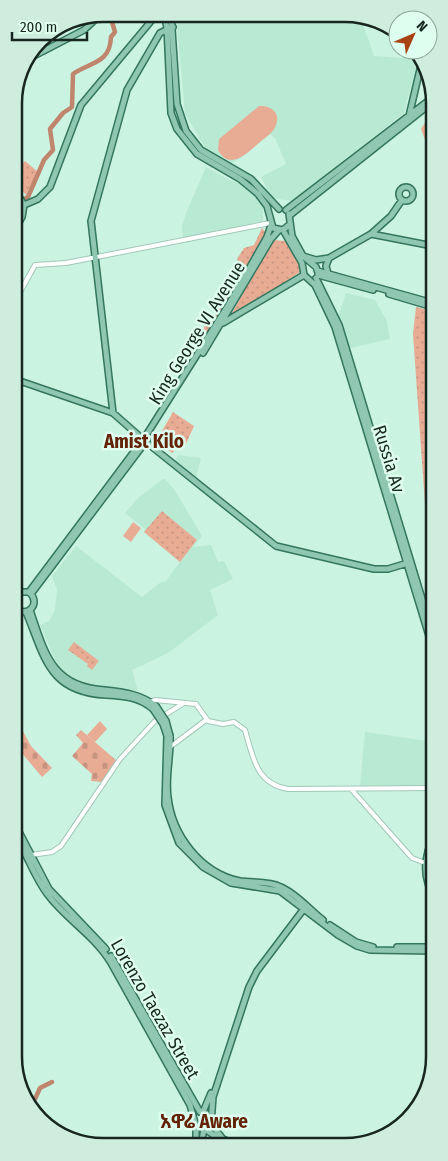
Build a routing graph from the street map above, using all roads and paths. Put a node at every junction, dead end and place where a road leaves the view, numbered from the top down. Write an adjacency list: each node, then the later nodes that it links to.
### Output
1 (150, 22): 16 (main road)
2 (167, 22): 6 (main road)
3 (170, 22): 6 (main road)
4 (91, 24): 8 (main road)
5 (85, 25): 7 (main road)
6 (170, 28): 13 (main road); 29 (main road)
7 (48, 45)
8 (40, 52)
9 (419, 72): 12 (main road)
10 (426, 103): 12 (main road)
11 (426, 106): 12 (main road)
12 (408, 118): 14 (main road)
13 (249, 181): 17 (main road); 20 (main road)
14 (313, 194): 18 (main road); 21 (main road)
15 (402, 200): 24 (main road)
16 (24, 205): 19 (main road)
17 (279, 209): 18 (main road); 20 (main road)
18 (286, 210): 21 (main road)
19 (23, 211)
20 (270, 215): 22 (main road)
21 (290, 215): 23 (main road)
22 (270, 224): 25 (main road); 29 (street); 35 (main road, King George VI Avenue)
23 (289, 225): 25 (main road); 31 (main road)
24 (380, 227): 26 (main road); 27 (main road)
25 (281, 230): 31 (main road); 35 (main road, King George VI Avenue)
26 (371, 234): 27 (main road); 30 (main road)
27 (383, 238): 28 (main road)
28 (426, 245)
29 (94, 258): 36 (street); 43 (main road)
30 (330, 258): 31 (main road); 34 (main road)
31 (304, 260): 32 (main road); 33 (main road)
32 (304, 275): 33 (main road); 40 (main road)
33 (316, 276): 34 (main road); 37 (main road, Russia Av); 41 (main road, Russia Av)
34 (329, 276): 37 (main road); 38 (main road); 39 (main road)
35 (242, 284): 40 (main road, King George VI Avenue)
36 (23, 287)
37 (320, 287): 41 (main road, Russia Av)
38 (426, 301)
39 (426, 305)
40 (219, 325): 44 (main road, King George VI Avenue); 44 (main road, King George VI Avenue)
41 (337, 326): 48 (main road, Russia Av)
42 (23, 380): 43 (main road)
43 (113, 412): 44 (main road)
44 (144, 439): 45 (main road); 46 (main road, King George VI Avenue); 47 (main road); 49 (main road, King George VI Avenue)
45 (153, 448): 46 (main road); 47 (main road)
46 (131, 463): 49 (main road, King George VI Avenue)
47 (277, 545): 48 (main road)
48 (408, 562): 53 (main road, Russia Av); 54 (main road, Russia Av)
49 (30, 593): 50 (main road); 52 (main road)
50 (22, 594)
51 (22, 610): 52 (main road)
52 (28, 611): 55 (main road); 57 (main road)
53 (425, 613)
54 (425, 623)
55 (150, 702): 56 (street); 57 (main road)
56 (184, 703): 58 (street); 64 (street)
57 (154, 707): 59 (main road, bridge)
58 (206, 720): 59 (street); 61 (street)
59 (169, 747): 66 (main road)
60 (425, 788): 61 (street)
61 (351, 789): 65 (street)
62 (22, 842): 64 (main road, Lorenzo Taezaz Street)
63 (22, 847): 68 (main road, Lorenzo Taezaz Street)
64 (33, 854): 68 (main road, Lorenzo Taezaz Street)
65 (425, 863)
66 (303, 906): 67 (main road); 69 (main road); 70 (main road)
67 (425, 949)
68 (145, 1020): 69 (main road, Lorenzo Taezaz Street); 71 (main road, Lorenzo Taezaz Street)
69 (202, 1112): 70 (main road); 71 (main road)
70 (210, 1116): 72 (main road)
71 (194, 1118): 73 (main road)
72 (211, 1124): 74 (main road); 78 (main road)
73 (196, 1126): 74 (main road); 75 (main road)
74 (205, 1129): 76 (main road); 77 (main road)
75 (196, 1138)
76 (203, 1138)
77 (218, 1138)
78 (222, 1138)

